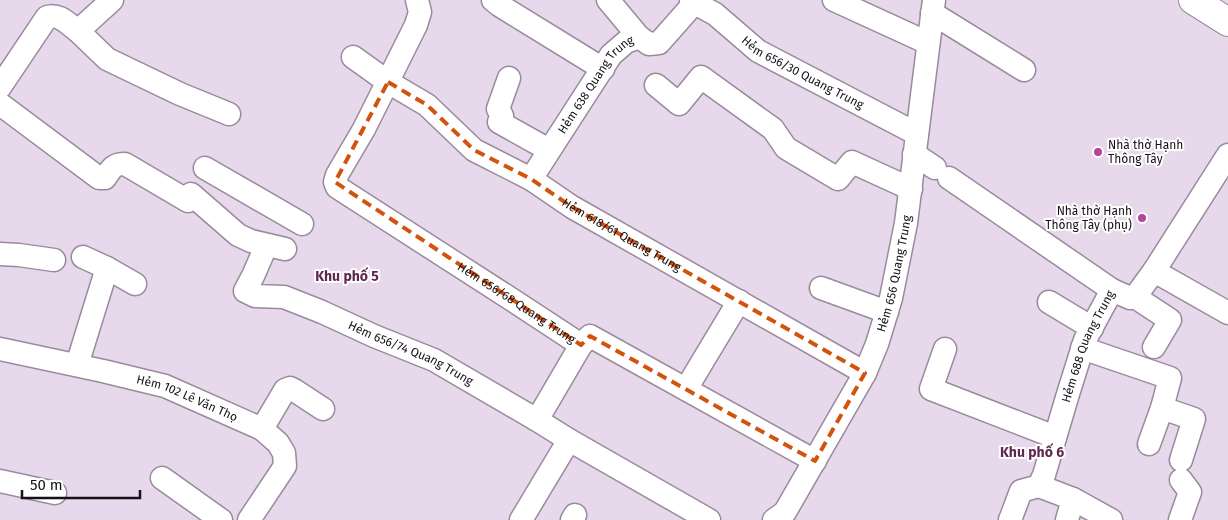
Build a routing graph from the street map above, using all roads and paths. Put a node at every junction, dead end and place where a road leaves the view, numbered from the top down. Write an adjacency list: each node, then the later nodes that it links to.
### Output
1 (112, 0): 10 (street)
2 (417, 0): 17 (street)
3 (493, 0): 14 (street)
4 (608, 0): 11 (street)
5 (834, 0): 12 (street)
6 (1193, 0): 9 (main road)
7 (694, 1): 11 (street, Hẻm 638 Quang Trung); 22 (street, Hẻm 656/30 Quang Trung)
8 (933, 7): 12 (street, Hẻm 656 Quang Trung); 15 (street)
9 (1228, 22)
10 (78, 31): 19 (street); 21 (street)
11 (639, 37): 14 (street, Hẻm 638 Quang Trung)
12 (928, 43): 22 (street, Hẻm 656 Quang Trung)
13 (353, 57): 17 (street, Hẻm 618/61 Quang Trung)
14 (603, 69): 23 (street, Hẻm 638 Quang Trung)
15 (1024, 70)
16 (509, 78): 23 (street)
17 (388, 82): 26 (street, Hẻm 618/61 Quang Trung); 45 (street, Hẻm 656/68 Quang Trung)
18 (656, 85): 27 (street)
19 (0, 87)
20 (0, 104): 29 (street)
21 (229, 114)
22 (916, 144): 27 (street, Hẻm 656 Quang Trung); 38 (street, Hẻm 656/30 Quang Trung)
23 (549, 150): 26 (street, Hẻm 638 Quang Trung)
24 (1228, 155): 35 (street, Hẻm 688 Quang Trung)
25 (205, 168): 28 (street)
26 (531, 179): 40 (street, Hẻm 618/61 Quang Trung)
27 (911, 189): 42 (street, Hẻm 656 Quang Trung)
28 (302, 224)
29 (285, 249)
30 (263, 253): 54 (street, Hẻm 656/74 Quang Trung)
31 (0, 254): 33 (street)
32 (83, 257): 34 (street)
33 (54, 260)
34 (107, 268): 36 (street); 49 (street)
35 (1154, 271): 39 (street, Hẻm 688 Quang Trung); 43 (street)
36 (135, 284)
37 (821, 288): 42 (street)
38 (1112, 290): 39 (street, Hẻm 688 Quang Trung); 44 (street, Hẻm 688 Quang Trung)
39 (1135, 297): 46 (street)
40 (739, 302): 50 (street, Hẻm 618/61 Quang Trung); 51 (street)
41 (1049, 302): 44 (street)
42 (887, 312): 50 (street, Hẻm 656 Quang Trung)
43 (1228, 313)
44 (1087, 338): 52 (street); 56 (street, Hẻm 688 Quang Trung)
45 (580, 345): 51 (street, Hẻm 656/68 Quang Trung); 54 (street)
46 (1154, 347)
47 (0, 349): 49 (street, Hẻm 102 Lê Văn Thọ)
48 (945, 349): 56 (street)
49 (77, 365): 55 (street, Hẻm 102 Lê Văn Thọ)
50 (865, 373): 59 (street, Hẻm 656 Quang Trung)
51 (686, 389): 59 (street, Hẻm 656/68 Quang Trung)
52 (1162, 408): 58 (street); 72 (street)
53 (323, 409): 55 (street)
54 (537, 420): 57 (street, Hẻm 656/74 Quang Trung)
55 (262, 429): 66 (street, Hẻm 102 Lê Văn Thọ)
56 (1055, 437): 62 (street, Hẻm 688 Quang Trung)
57 (569, 440): 67 (street); 68 (street, Hẻm 656/74 Quang Trung)
58 (1149, 444)
59 (815, 461): 69 (street, Hẻm 656 Quang Trung)
60 (162, 478): 65 (street)
61 (0, 481): 63 (street)
62 (1039, 486): 64 (street); 70 (street)
63 (55, 493)
64 (1070, 510): 71 (street)
65 (221, 520)
66 (249, 520)
67 (521, 520)
68 (709, 520)
69 (774, 520)
70 (1010, 520)
71 (1111, 520)
72 (1180, 520)

